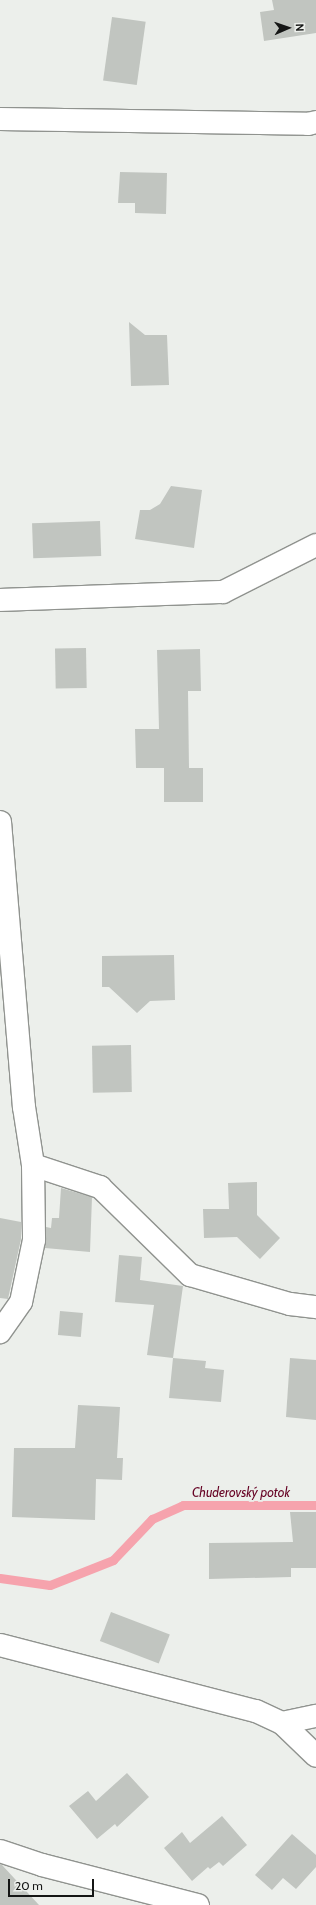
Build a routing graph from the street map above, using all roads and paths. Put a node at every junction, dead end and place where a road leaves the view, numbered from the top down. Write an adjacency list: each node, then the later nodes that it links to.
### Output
1 (0, 119): 2 (street)
2 (316, 122)
3 (316, 545): 4 (street)
4 (0, 600)
5 (0, 822): 6 (street)
6 (33, 1165): 7 (street); 8 (street)
7 (316, 1307)
8 (0, 1332)
9 (0, 1645): 11 (street)
10 (316, 1716): 11 (street)
11 (282, 1723): 12 (street)
12 (316, 1756)
13 (0, 1851): 14 (street)
14 (198, 1905)

